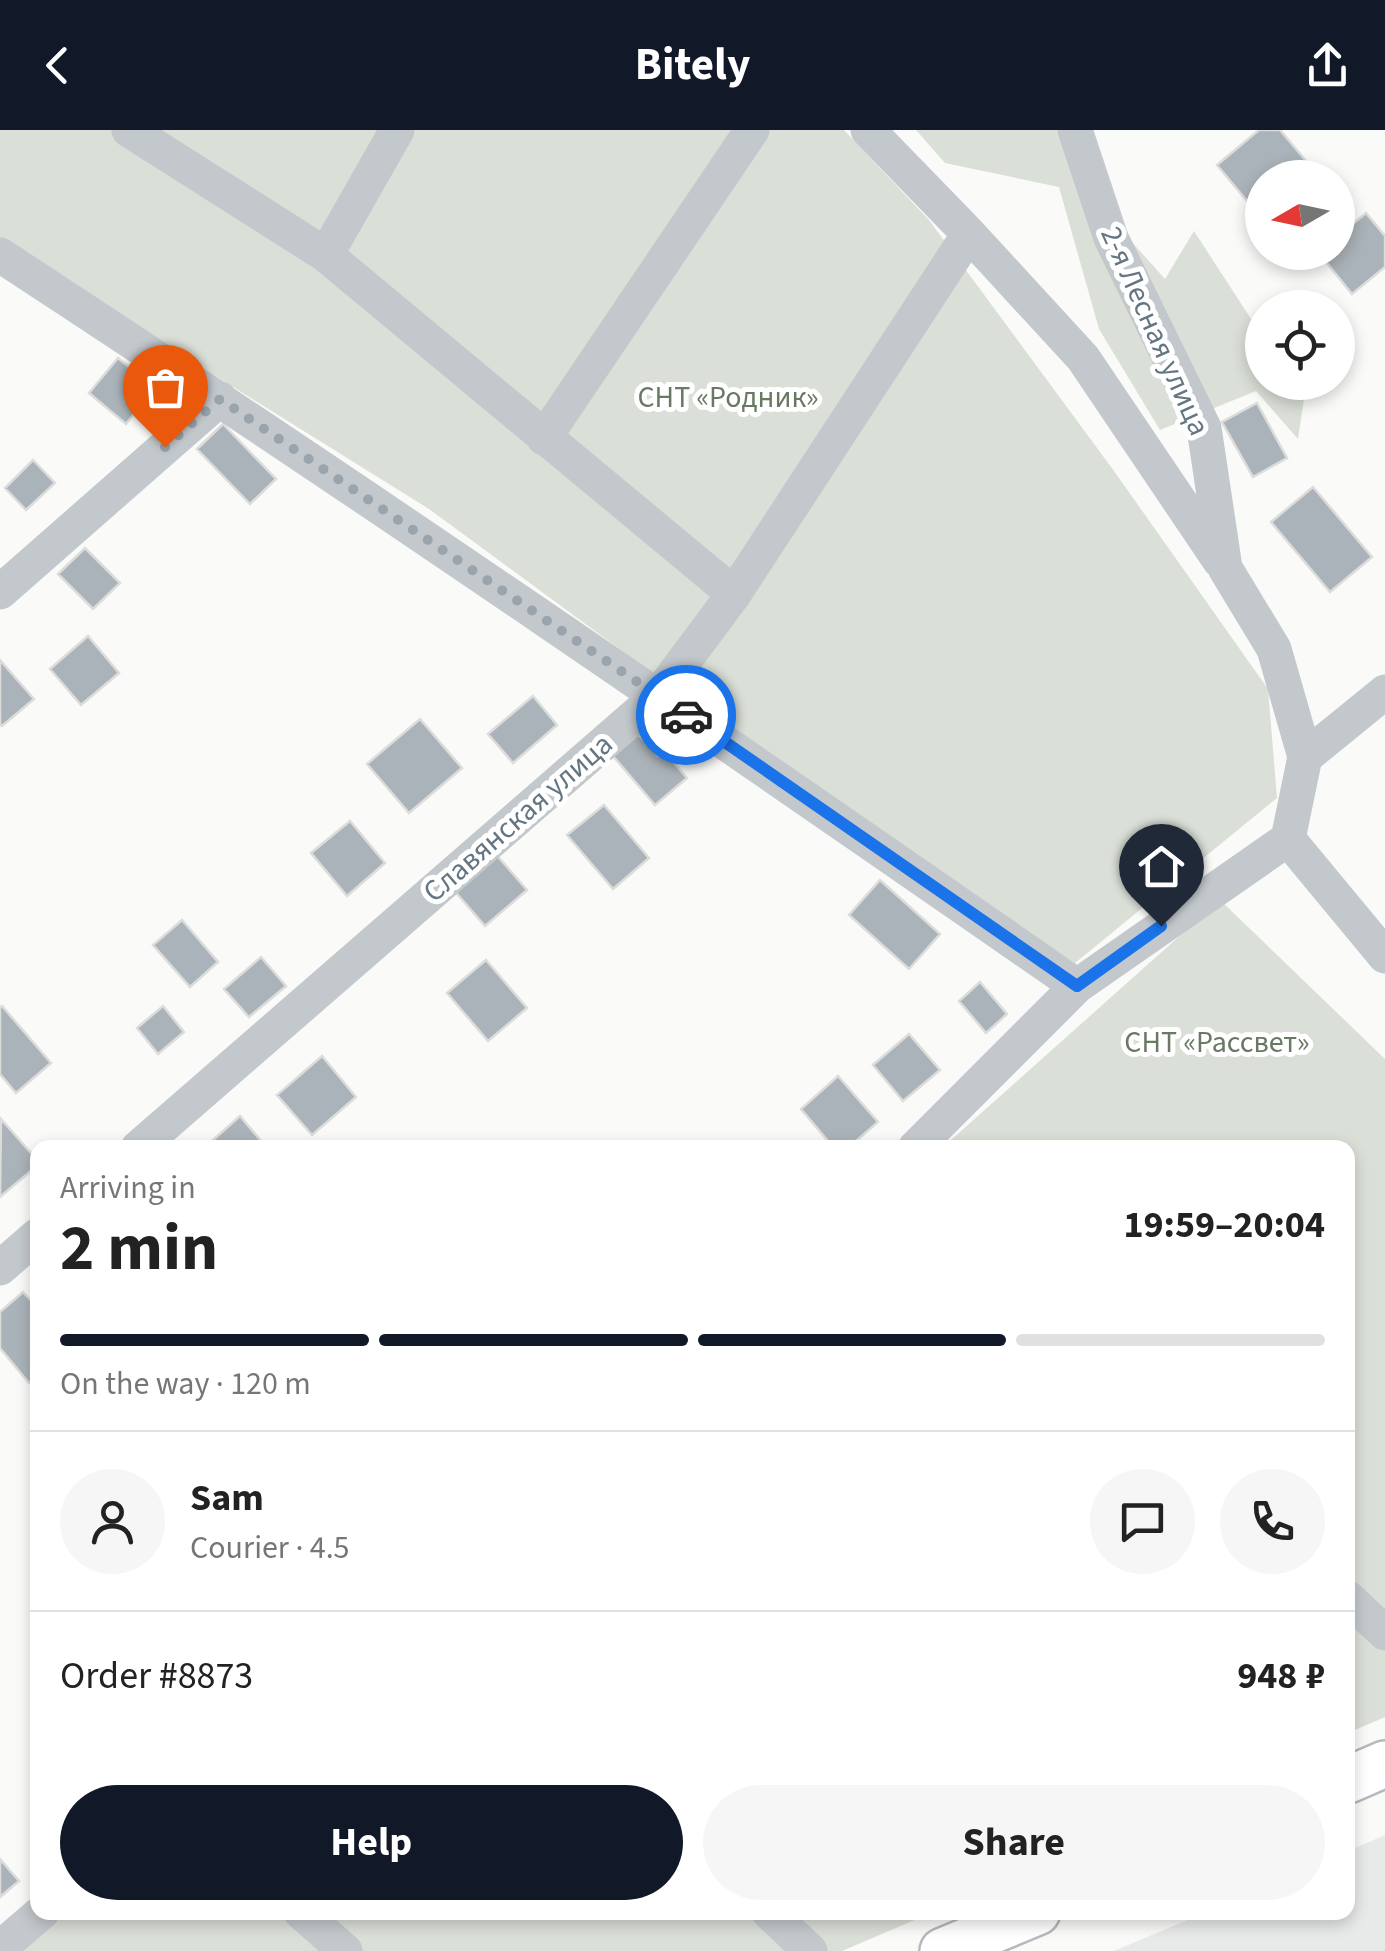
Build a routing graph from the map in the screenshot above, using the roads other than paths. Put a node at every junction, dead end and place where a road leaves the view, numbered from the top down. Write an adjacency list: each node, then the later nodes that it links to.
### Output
1 (129, 130): 8 (street)
2 (397, 130): 8 (street)
3 (752, 130): 10 (street)
4 (868, 130): 6 (street)
5 (1076, 130): 11 (street, 2-я Лесная улица)
6 (969, 234): 11 (street); 13 (street, Славянская улица)
7 (0, 255): 9 (street)
8 (326, 255): 10 (street)
9 (220, 399): 12 (street); 15 (street)
10 (544, 438): 13 (street)
11 (1224, 568): 16 (street, 2-я Лесная улица)
12 (0, 592)
13 (734, 594): 15 (street, Славянская улица)
14 (1385, 692): 16 (street)
15 (658, 696): 19 (street); 20 (street, Славянская улица)
16 (1305, 757): 17 (street, 2-я Лесная улица)
17 (1288, 839): 18 (street); 19 (street)
18 (1385, 956)
19 (1077, 986): 21 (street)
20 (147, 1140)
21 (923, 1140)
22 (30, 1242): 23 (street)
23 (0, 1268)
24 (1355, 1604): 25 (street)
25 (1385, 1632)
26 (1385, 1764): 27 (main road)
27 (1355, 1777)
28 (33, 1920): 32 (street)
29 (310, 1920): 33 (street)
30 (777, 1920): 34 (street)
31 (1018, 1920): 35 (main road)
32 (0, 1948)
33 (345, 1951)
34 (810, 1951)
35 (943, 1951)

